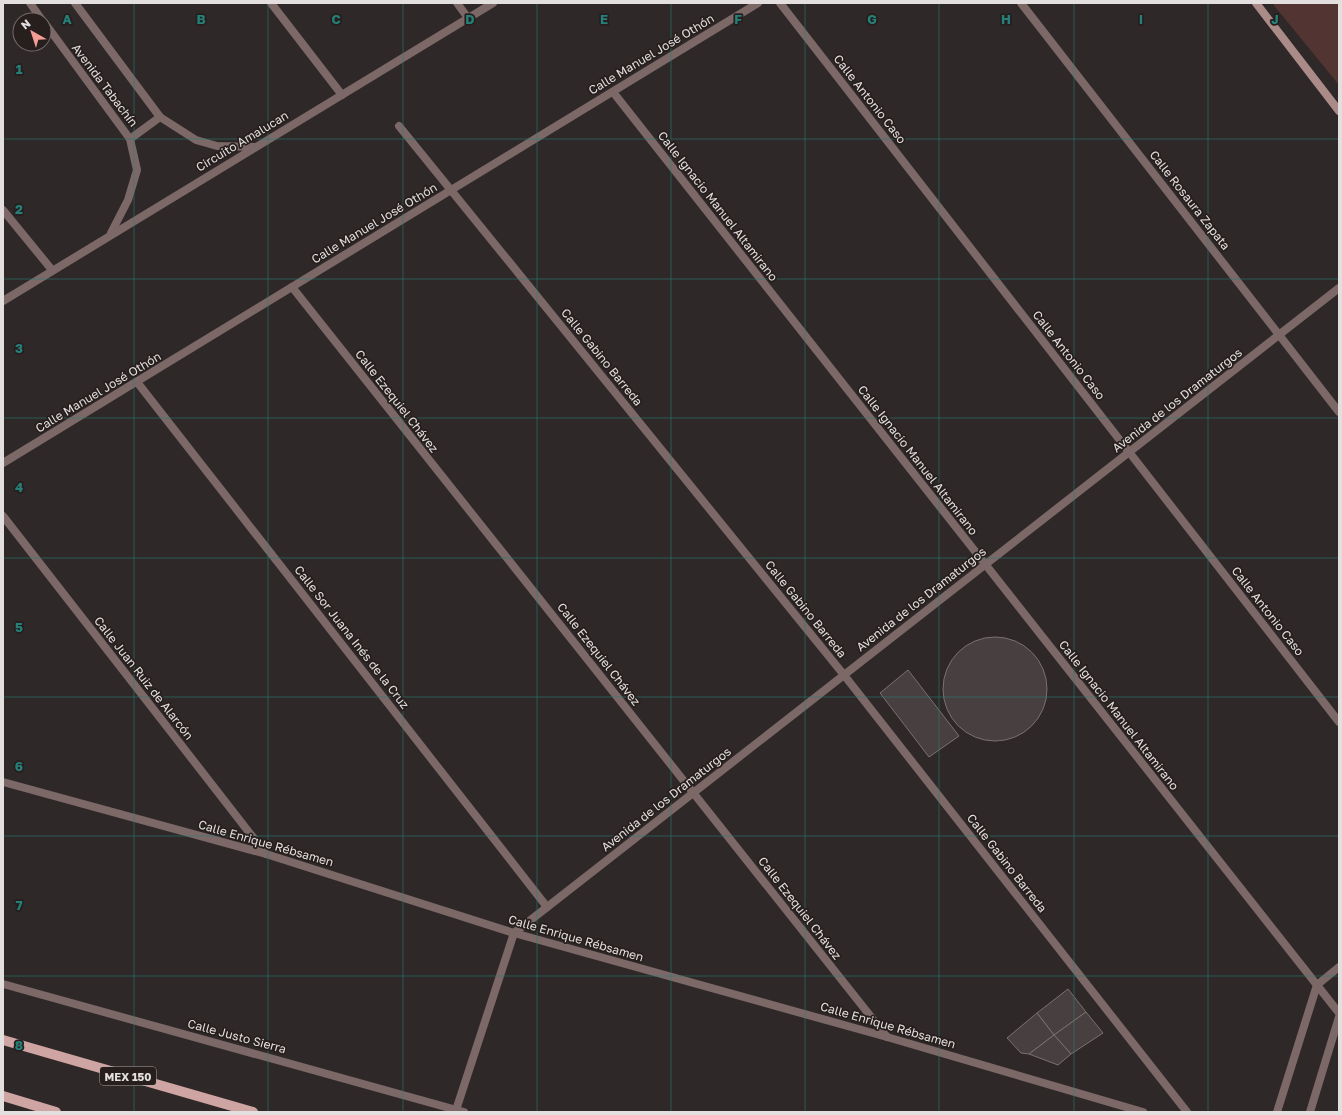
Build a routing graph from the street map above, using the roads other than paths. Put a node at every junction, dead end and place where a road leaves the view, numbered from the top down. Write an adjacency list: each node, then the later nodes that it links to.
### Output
1 (30, 3): 10 (street, Avenida Tabachín)
2 (75, 3): 16 (street, Avenida Tabachín)
3 (271, 3): 14 (street)
4 (457, 3): 11 (street)
5 (493, 3): 11 (street, Circuito Amalucan)
6 (758, 3): 13 (street, Calle Manuel José Othón)
7 (780, 3): 30 (street, Calle Antonio Caso)
8 (1021, 3): 27 (street, Calle Rosaura Zapata)
9 (1256, 3): 15 (street)
10 (36, 12)
11 (468, 18): 14 (street, Circuito Amalucan)
12 (52, 33): 18 (street, Avenida Tabachín)
13 (613, 92): 20 (street, Calle Manuel José Othón); 33 (street, Calle Ignacio Manuel Altamirano)
14 (342, 95): 19 (street, Circuito Amalucan)
15 (1339, 111)
16 (160, 117): 18 (street); 19 (street, Avenida Tabachín)
17 (400, 126): 20 (street, Calle Gabino Barreda)
18 (130, 139): 22 (street, Avenida Tabachín)
19 (255, 147): 22 (street, Circuito Amalucan)
20 (451, 190): 24 (street, Calle Manuel José Othón); 34 (street, Calle Gabino Barreda)
21 (3, 210): 23 (street)
22 (111, 234): 23 (street, Circuito Amalucan)
23 (52, 270): 26 (street, Circuito Amalucan)
24 (292, 287): 28 (street, Calle Manuel José Othón); 37 (street, Calle Ezequiel Chávez)
25 (1339, 288): 27 (street, Avenida de los Dramaturgos)
26 (3, 301)
27 (1279, 335): 29 (street, Calle Rosaura Zapata); 30 (street, Avenida de los Dramaturgos)
28 (137, 382): 31 (street, Calle Manuel José Othón); 39 (street, Calle Sor Juana Inés de la Cruz)
29 (1339, 412)
30 (1129, 452): 33 (street, Avenida de los Dramaturgos); 35 (street, Calle Antonio Caso)
31 (3, 463)
32 (3, 516): 38 (street, Calle Juan Ruiz de Alarcón)
33 (985, 565): 34 (street, Avenida de los Dramaturgos); 43 (street, Calle Ignacio Manuel Altamirano)
34 (844, 675): 37 (street, Avenida de los Dramaturgos); 54 (street, Calle Gabino Barreda)
35 (1339, 722)
36 (3, 782): 38 (street, Calle Enrique Rébsamen)
37 (693, 793): 39 (street, Avenida de los Dramaturgos); 46 (street, Calle Ezequiel Chávez)
38 (266, 854): 40 (street, Calle Enrique Rébsamen)
39 (547, 907): 40 (street, Avenida de los Dramaturgos)
40 (514, 933): 46 (street, Calle Enrique Rébsamen); 49 (street)
41 (1339, 967): 43 (street)
42 (3, 984): 49 (street, Calle Justo Sierra)
43 (1316, 985): 44 (street, Calle Ignacio Manuel Altamirano); 55 (street)
44 (1339, 1013)
45 (1339, 1017): 56 (street)
46 (886, 1036): 53 (street, Calle Enrique Rébsamen)
47 (3, 1040): 51 (main road, MEX 150)
48 (3, 1096): 50 (main road)
49 (456, 1110): 52 (street, Calle Justo Sierra)
50 (56, 1112)
51 (253, 1112)
52 (464, 1112)
53 (1143, 1112)
54 (1187, 1112)
55 (1277, 1112)
56 (1310, 1112)

